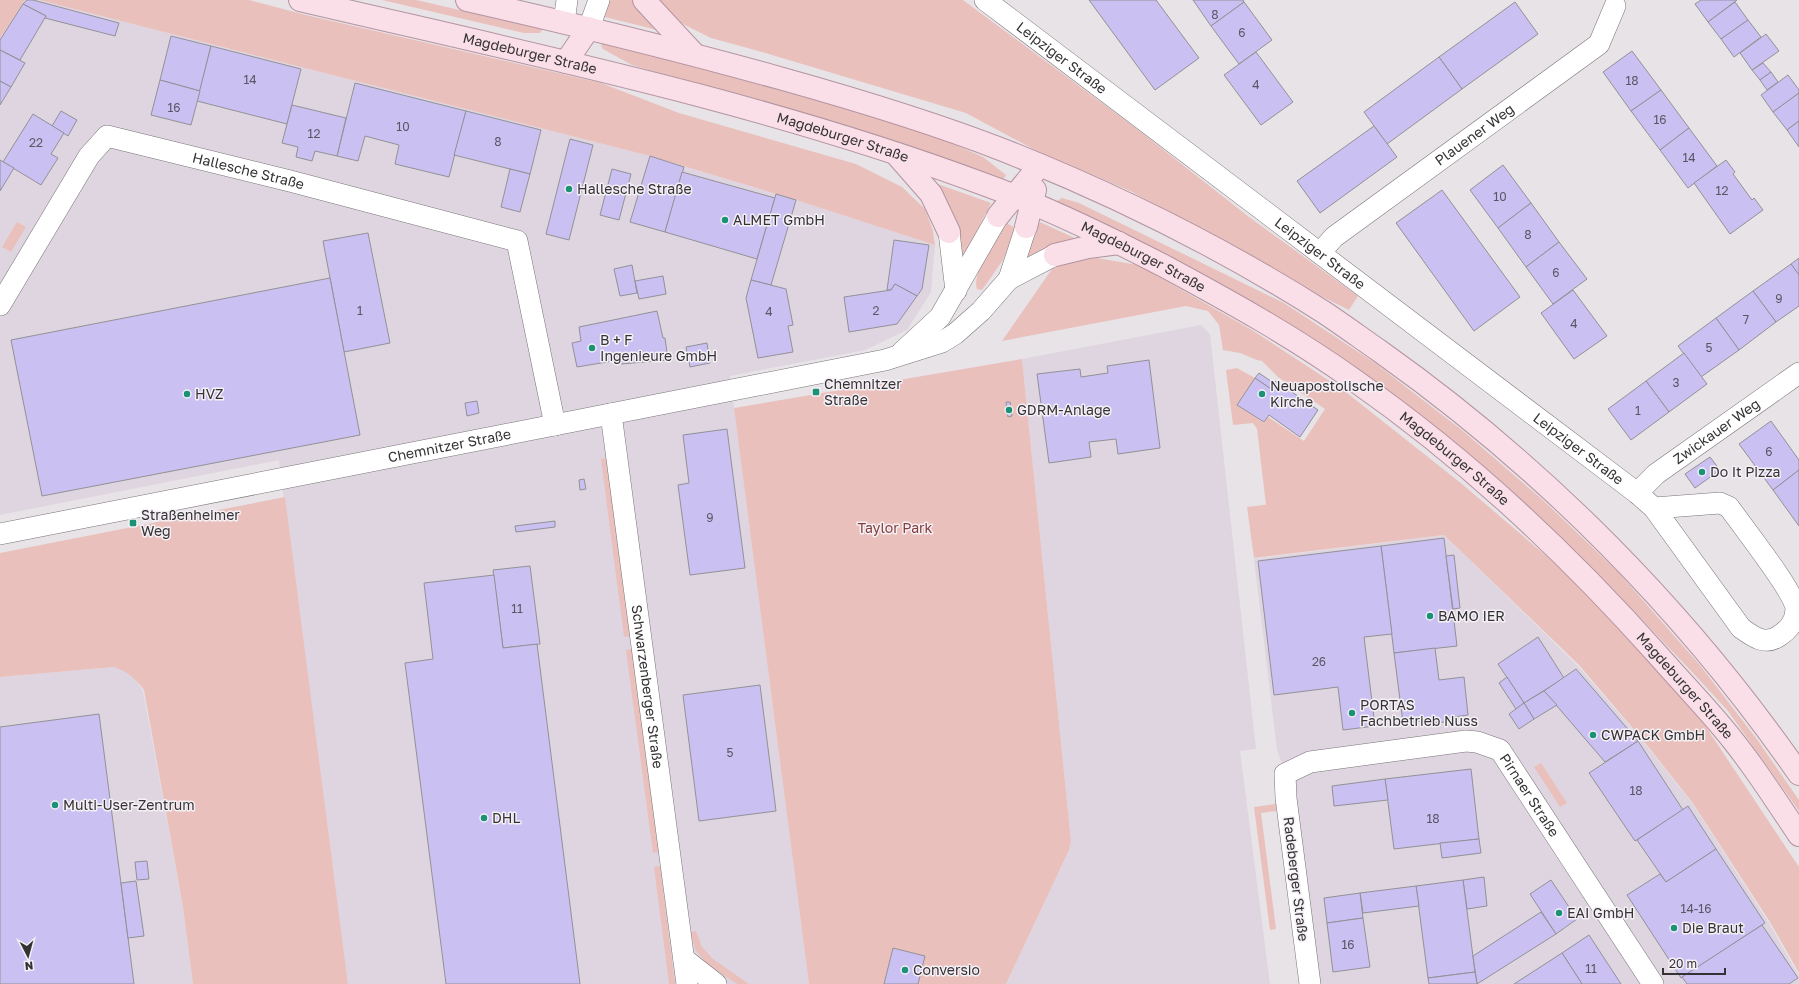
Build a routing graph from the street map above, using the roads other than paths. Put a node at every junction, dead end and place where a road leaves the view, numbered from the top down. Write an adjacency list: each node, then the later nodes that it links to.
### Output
1 (300, 0): 11 (main road, Magdeburger Straße)
2 (467, 0): 8 (main road)
3 (567, 0): 8 (street)
4 (599, 0): 9 (street)
5 (644, 0): 10 (main road)
6 (998, 3): 19 (street, Leipziger Straße)
7 (1614, 6): 19 (street, Plauener Weg)
8 (564, 22): 9 (main road); 11 (main road)
9 (589, 28): 10 (main road); 11 (main road)
10 (694, 54): 13 (main road)
11 (566, 62): 12 (main road, Magdeburger Straße)
12 (895, 153): 14 (main road, Magdeburger Straße); 17 (main road)
13 (1040, 165): 14 (main road); 32 (main road)
14 (1023, 199): 15 (main road); 16 (main road); 18 (main road, Magdeburger Straße)
15 (998, 216): 22 (street, Chemnitzer Straße)
16 (1026, 227): 21 (street, Chemnitzer Straße)
17 (949, 232): 22 (street)
18 (1119, 243): 20 (main road); 33 (main road, Magdeburger Straße)
19 (1320, 254): 28 (street, Leipziger Straße)
20 (1055, 255): 21 (street, Chemnitzer Straße)
21 (1009, 279): 24 (street, Chemnitzer Straße)
22 (956, 291): 24 (street, Chemnitzer Straße)
23 (0, 305): 27 (street, Hallesche Straße)
24 (898, 355): 26 (street, Chemnitzer Straße)
25 (1799, 373): 28 (street, Zwickauer Weg)
26 (611, 414): 27 (street, Chemnitzer Straße); 34 (street, Schwarzenberger Straße)
27 (554, 425): 30 (street, Chemnitzer Straße)
28 (1637, 493): 29 (street, Leipziger Straße)
29 (1654, 508): 29 (street, Leipziger Straße)
30 (0, 534)
31 (1285, 774): 37 (street, Radeberger Straße); 38 (street, Pirnaer Straße)
32 (1799, 774)
33 (1799, 836)
34 (684, 959): 35 (street, Schwarzenberger Straße); 36 (street)
35 (687, 984)
36 (716, 984)
37 (1310, 984)
38 (1653, 984)

